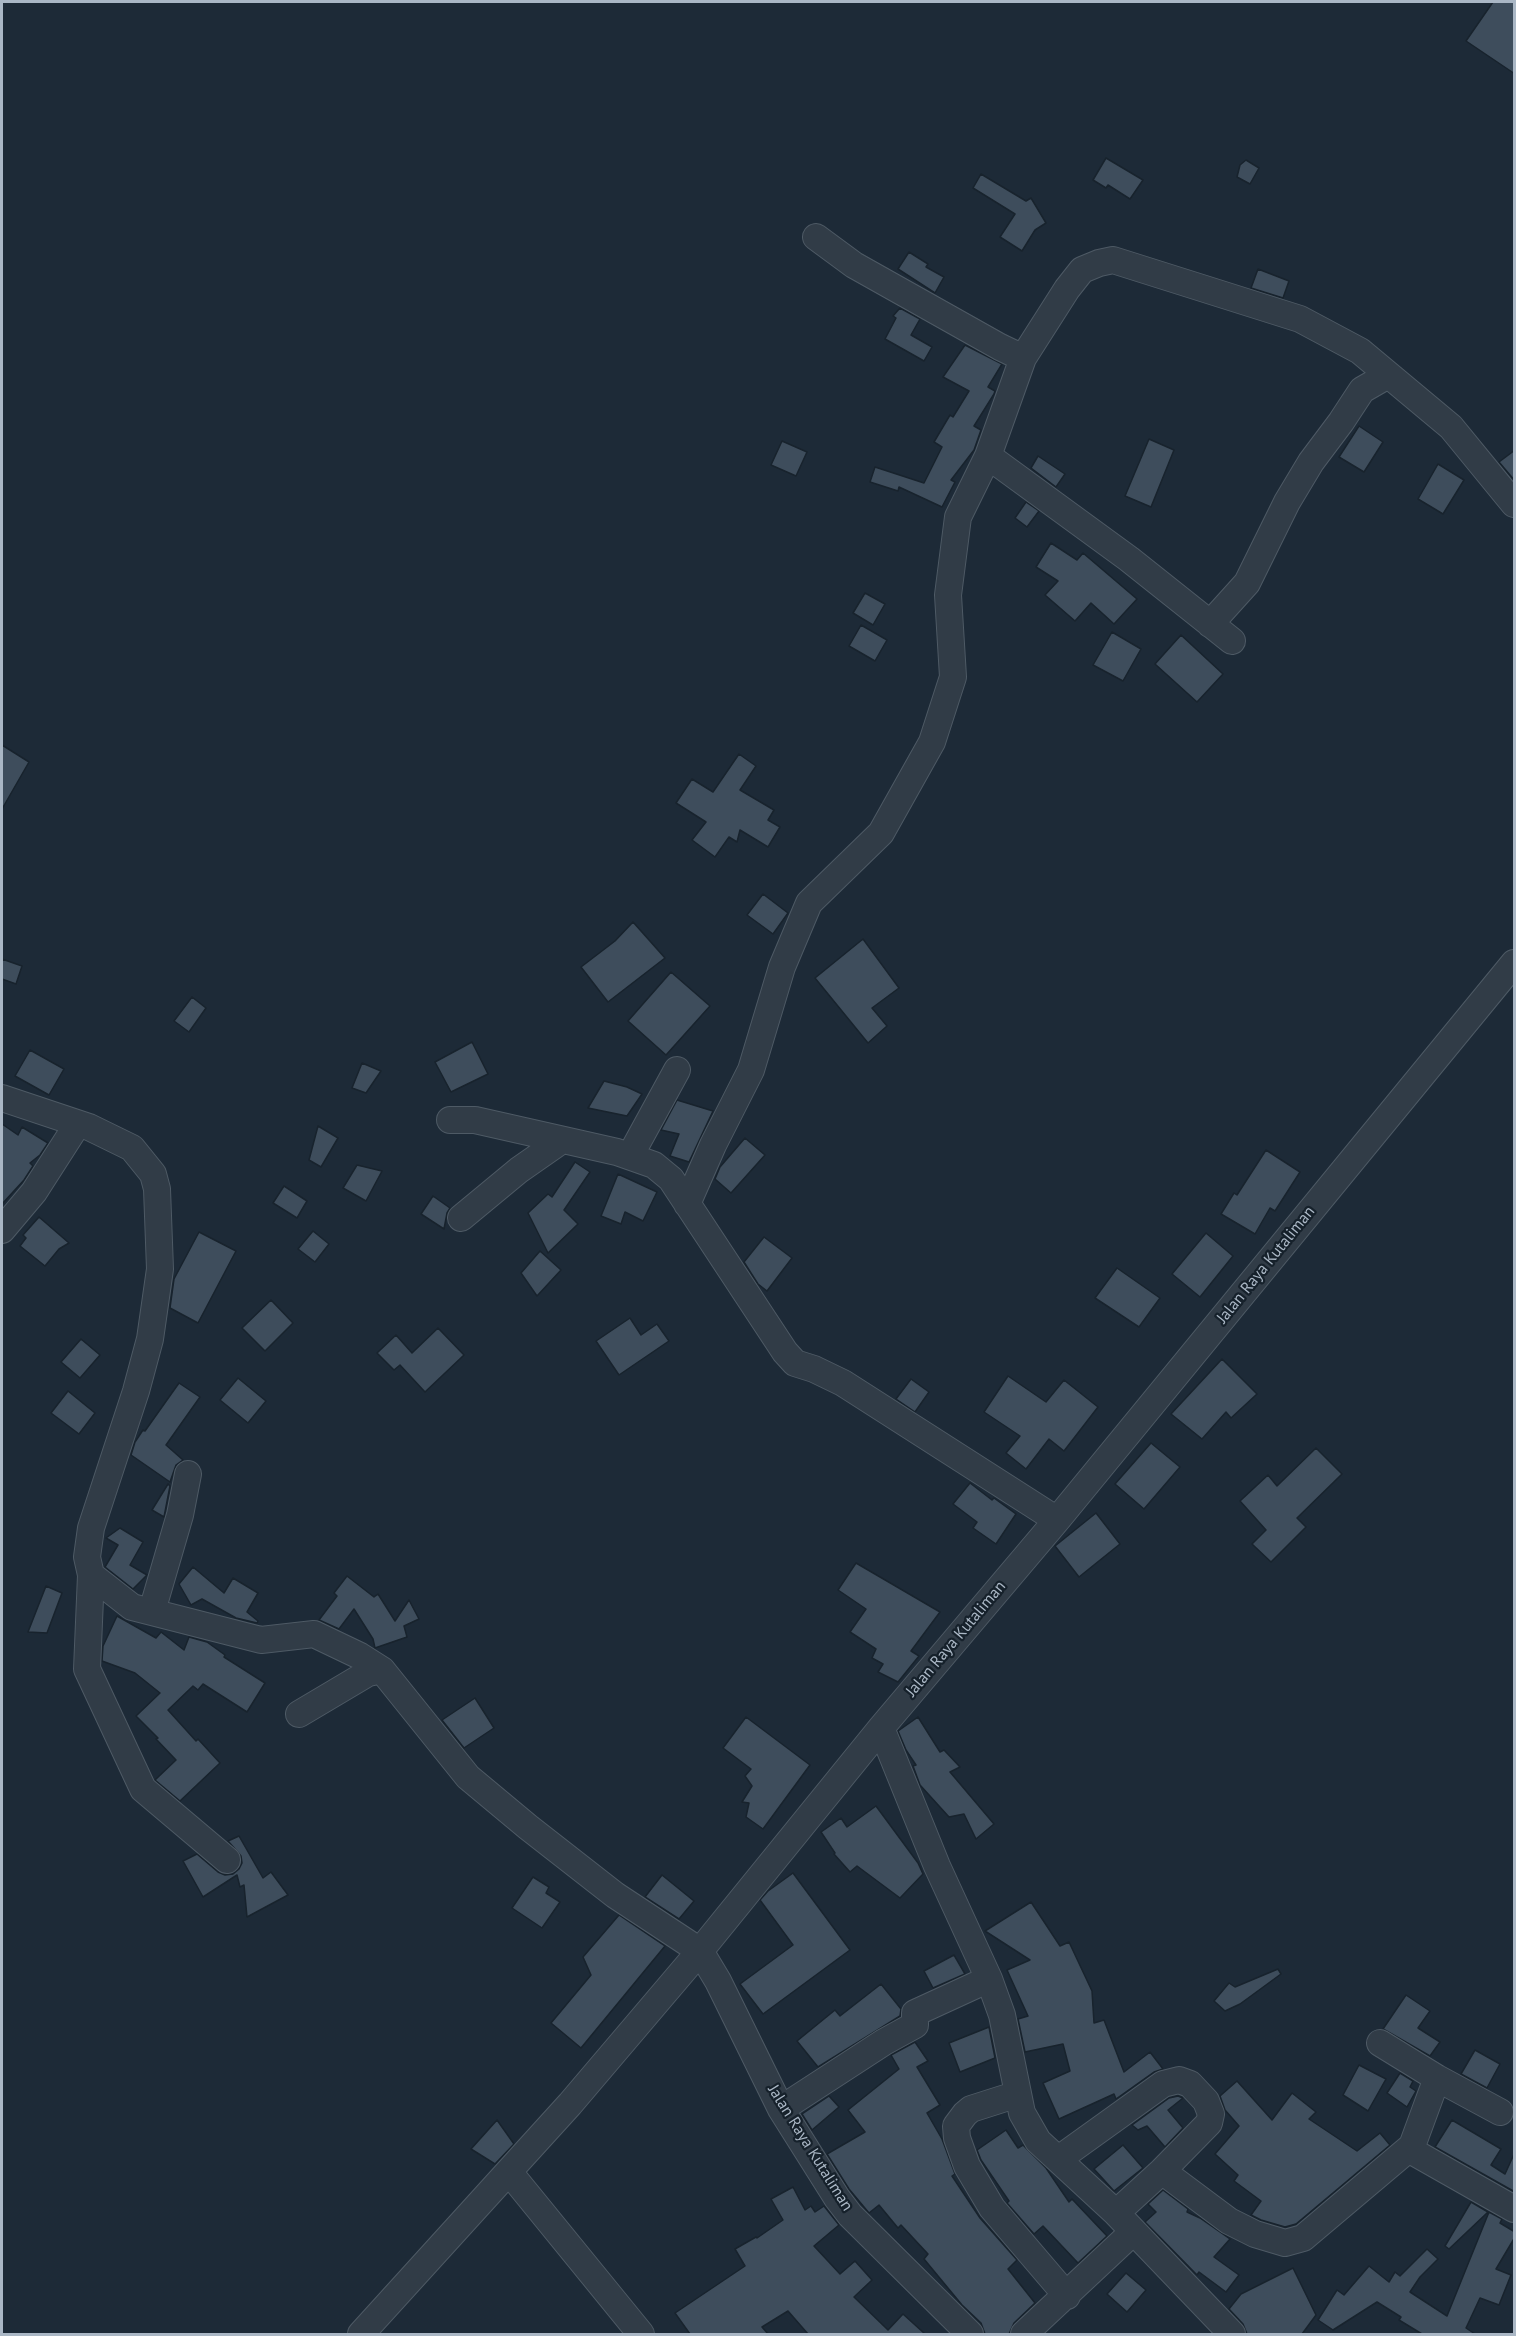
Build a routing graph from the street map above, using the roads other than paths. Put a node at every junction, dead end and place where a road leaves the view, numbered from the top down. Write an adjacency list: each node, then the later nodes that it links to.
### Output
1 (816, 237): 2 (street)
2 (1023, 358): 3 (street); 4 (street)
3 (1389, 375): 5 (street); 6 (street)
4 (988, 456): 6 (street); 15 (street)
5 (1515, 504)
6 (1210, 624): 7 (street)
7 (1232, 641)
8 (1515, 963): 19 (street, Jalan Raya Kutaliman)
9 (677, 1070): 14 (street)
10 (2, 1098): 12 (street)
11 (450, 1120): 13 (street)
12 (77, 1125): 17 (street); 20 (street)
13 (562, 1140): 14 (street); 16 (street)
14 (630, 1156): 15 (street)
15 (687, 1204): 19 (street)
16 (461, 1218)
17 (2, 1230)
18 (188, 1474): 21 (street)
19 (1057, 1520): 24 (street, Jalan Raya Kutaliman)
20 (91, 1575): 21 (street); 25 (street)
21 (152, 1611): 22 (street)
22 (382, 1670): 23 (street); 26 (street)
23 (299, 1714)
24 (881, 1728): 26 (street, Jalan Raya Kutaliman); 27 (street)
25 (227, 1860)
26 (700, 1951): 31 (street, Jalan Raya Kutaliman); 36 (street)
27 (989, 1979): 30 (street); 31 (street)
28 (1380, 2043): 29 (street)
29 (1437, 2078): 32 (street); 33 (street)
30 (1018, 2094): 34 (street); 40 (street)
31 (781, 2109): 43 (street, Jalan Raya Kutaliman)
32 (1500, 2112)
33 (1410, 2150): 35 (street); 37 (street)
34 (1060, 2158): 35 (street); 38 (street)
35 (1162, 2171): 38 (street)
36 (509, 2172): 41 (street); 42 (street)
37 (1515, 2209)
38 (1116, 2213): 39 (street)
39 (1133, 2232): 40 (street); 45 (street)
40 (1067, 2296): 44 (street)
41 (361, 2334)
42 (641, 2334)
43 (970, 2334)
44 (1024, 2334)
45 (1232, 2334)

